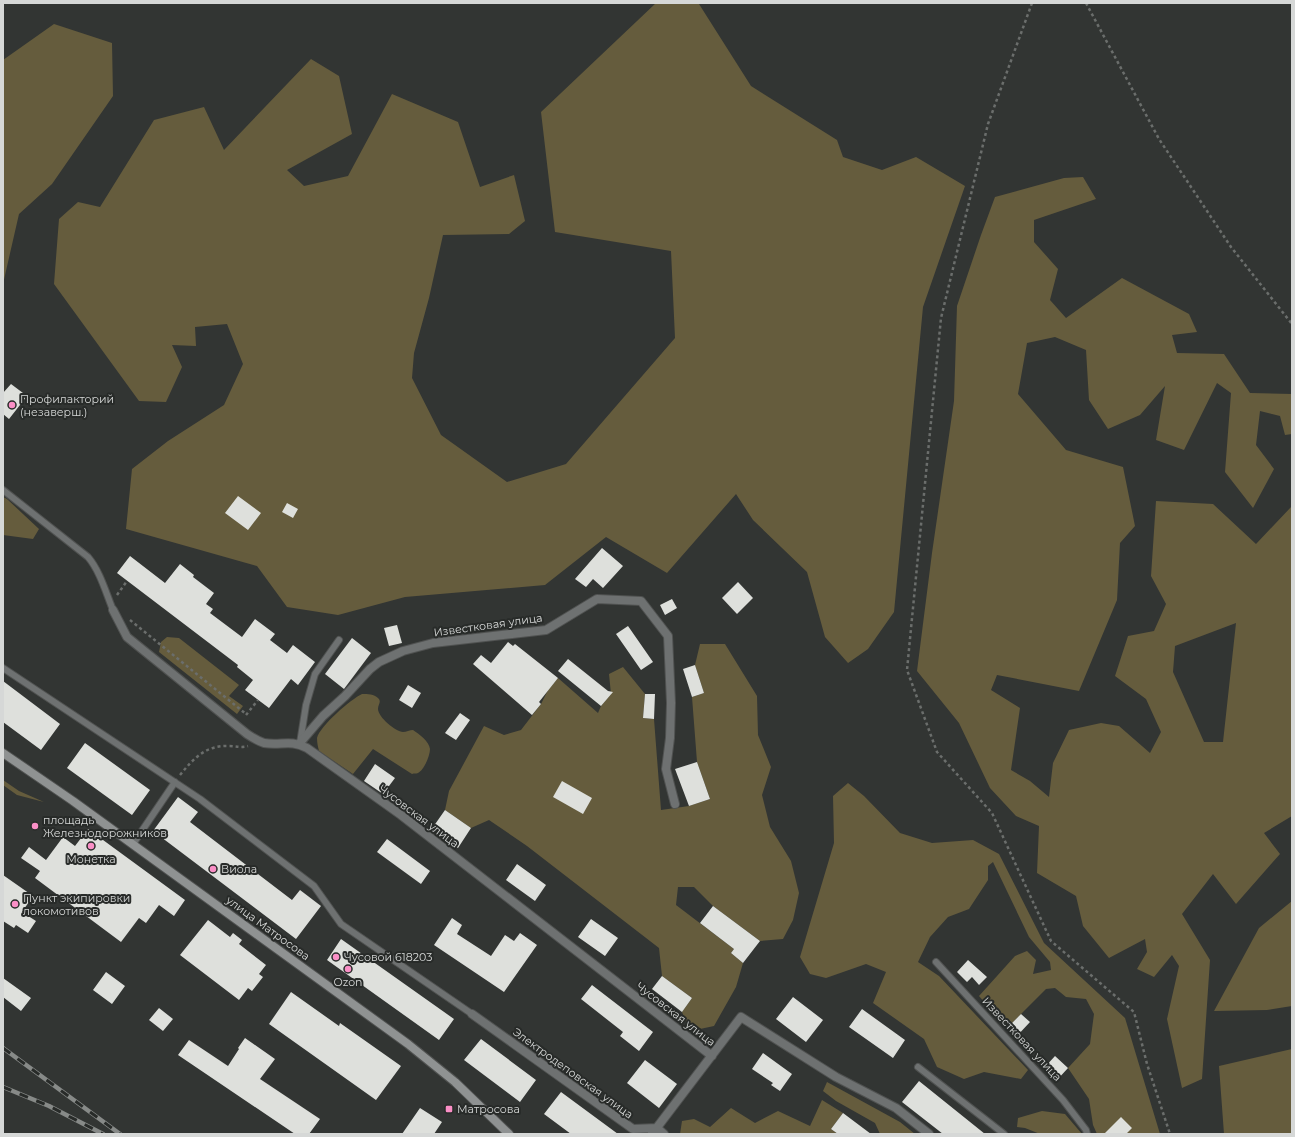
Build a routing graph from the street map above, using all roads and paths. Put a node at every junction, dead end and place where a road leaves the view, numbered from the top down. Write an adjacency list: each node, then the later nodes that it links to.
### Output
1 (1032, 3): 29 (path)
2 (1086, 3): 3 (path)
3 (1292, 324)
4 (3, 490): 6 (lane)
5 (127, 581): 6 (path)
6 (111, 607): 13 (street)
7 (128, 619): 12 (path)
8 (339, 640): 14 (lane)
9 (3, 668): 16 (lane)
10 (258, 700): 11 (path)
11 (248, 712)
12 (246, 714)
13 (255, 740): 14 (street); 16 (path)
14 (299, 744): 17 (street, Известковая улица); 21 (street, Чусовская улица)
15 (3, 753): 18 (street, улица Матросова)
16 (175, 782): 18 (lane); 20 (lane)
17 (675, 804)
18 (133, 844): 24 (street, улица Матросова)
19 (936, 962): 28 (lane, Известковая улица)
20 (472, 1014): 23 (street, Электродеповская улица)
21 (712, 1056): 23 (street); 26 (street)
22 (918, 1067): 27 (lane)
23 (654, 1131): 25 (street)
24 (509, 1134)
25 (664, 1134)
26 (929, 1134)
27 (1004, 1134)
28 (1087, 1134)
29 (1170, 1134)

